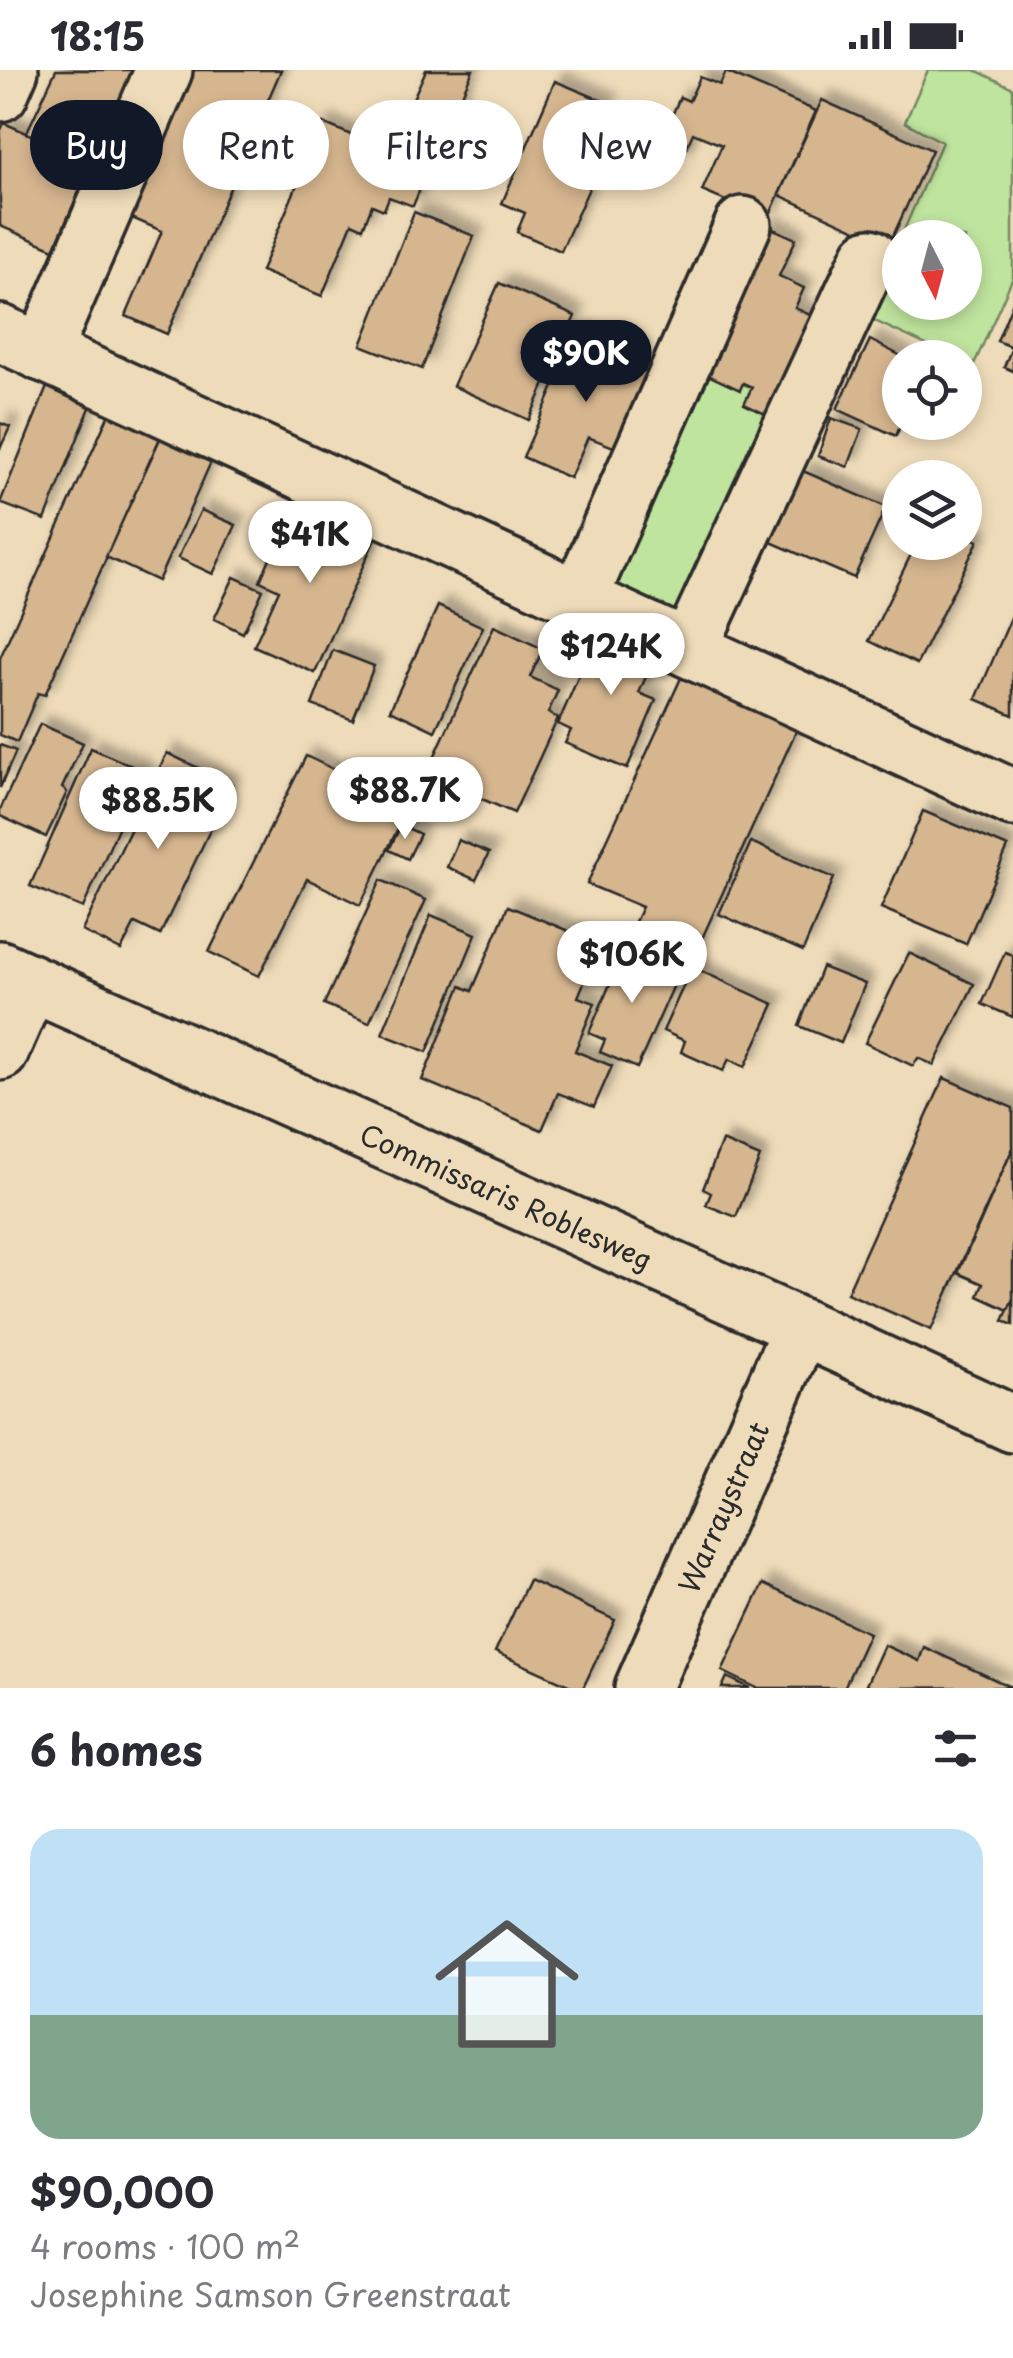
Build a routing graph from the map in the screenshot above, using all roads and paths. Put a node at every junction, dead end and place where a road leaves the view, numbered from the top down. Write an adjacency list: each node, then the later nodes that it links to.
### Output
1 (10, 70): 3 (street)
2 (164, 70): 6 (street)
3 (0, 93)
4 (743, 225): 7 (street)
5 (870, 257): 8 (street)
6 (21, 343): 7 (street)
7 (579, 599): 8 (street)
8 (689, 650): 9 (street)
9 (1013, 798)
10 (15, 976): 11 (street); 12 (street, Commissaris Roblesweg)
11 (0, 1052)
12 (802, 1327): 13 (street, Commissaris Roblesweg); 14 (street, Warraystraat)
13 (1013, 1424)
14 (644, 1688)

